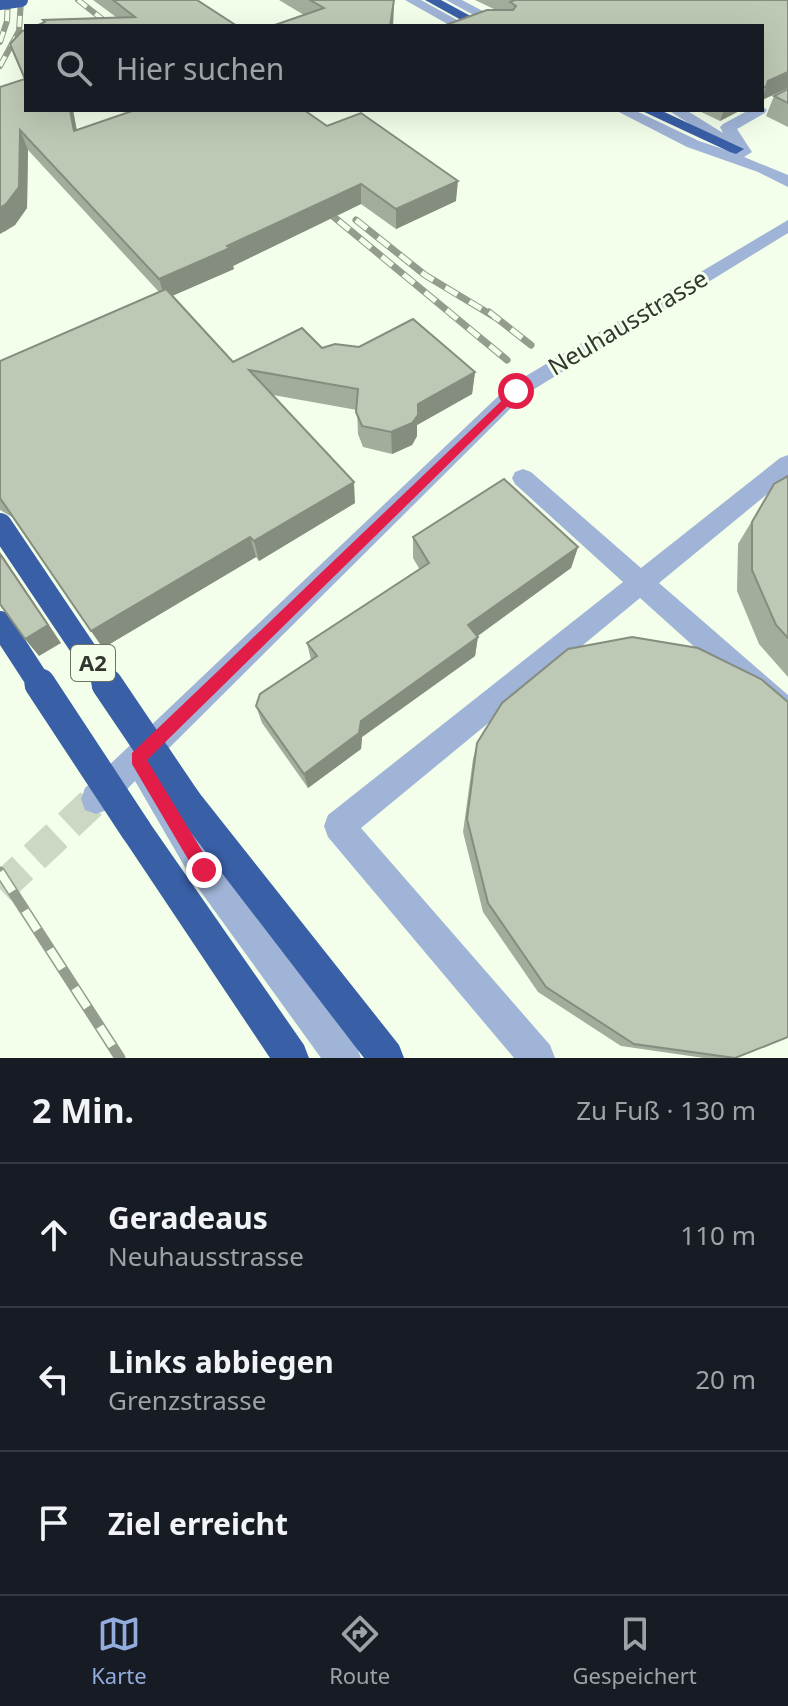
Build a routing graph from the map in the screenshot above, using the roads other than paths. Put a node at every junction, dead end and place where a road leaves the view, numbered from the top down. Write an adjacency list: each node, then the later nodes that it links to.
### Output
1 (21, 0): 5 (highway, bridge)
2 (411, 0): 6 (street)
3 (431, 0): 7 (highway)
4 (452, 0): 8 (street)
5 (0, 3)
6 (457, 24)
7 (478, 24)
8 (500, 24)
9 (626, 112): 15 (street)
10 (652, 112): 13 (highway)
11 (678, 112): 13 (street)
12 (756, 112): 13 (street)
13 (738, 150): 14 (street)
14 (788, 166)
15 (788, 182)
16 (788, 225): 23 (street, Neuhausstrasse)
17 (788, 464): 20 (street)
18 (523, 478): 20 (street)
19 (0, 525): 27 (highway, A2, bridge)
20 (640, 583): 22 (street); 28 (street)
21 (0, 623): 25 (highway, A2, bridge)
22 (788, 713)
23 (138, 759): 24 (street, Neuhausstrasse); 26 (street)
24 (96, 799)
25 (291, 1058)
26 (343, 1058)
27 (386, 1058)
28 (537, 1058)

